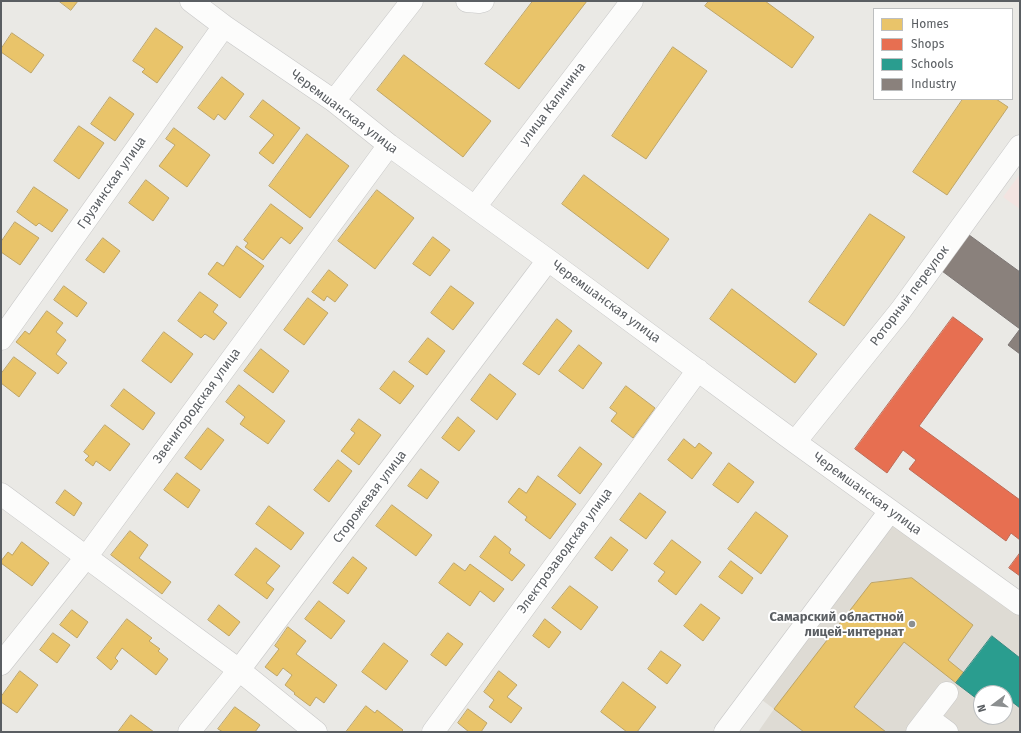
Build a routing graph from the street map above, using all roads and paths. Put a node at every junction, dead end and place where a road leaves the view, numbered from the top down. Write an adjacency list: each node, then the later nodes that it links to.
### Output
1 (191, 1): 6 (street, Черемшанская улица)
2 (412, 1): 7 (street)
3 (466, 1): 4 (street)
4 (483, 1)
5 (632, 1): 10 (street, улица Калинина)
6 (224, 26): 7 (street, Черемшанская улица); 12 (street, Грузинская улица)
7 (334, 101): 8 (street, Черемшанская улица)
8 (388, 145): 10 (street, Черемшанская улица); 17 (street, Звенигородская улица)
9 (1020, 146): 14 (street, Роторный переулок)
10 (475, 206): 11 (street, Черемшанская улица)
11 (548, 260): 13 (street, Черемшанская улица); 20 (street, Сторожевая улица)
12 (1, 339)
13 (698, 370): 14 (street, Черемшанская улица); 25 (street, Электрозаводская улица)
14 (795, 442): 16 (street, Черемшанская улица)
15 (1, 494): 17 (street)
16 (890, 511): 18 (street, Черемшанская улица); 26 (street)
17 (87, 556): 19 (street, Звенигородская улица); 20 (street)
18 (1020, 604)
19 (1, 664)
20 (239, 670): 23 (street, Сторожевая улица); 24 (street)
21 (947, 693): 22 (street)
22 (922, 725): 27 (street)
23 (189, 732)
24 (316, 732)
25 (433, 732)
26 (725, 732)
27 (947, 732)

